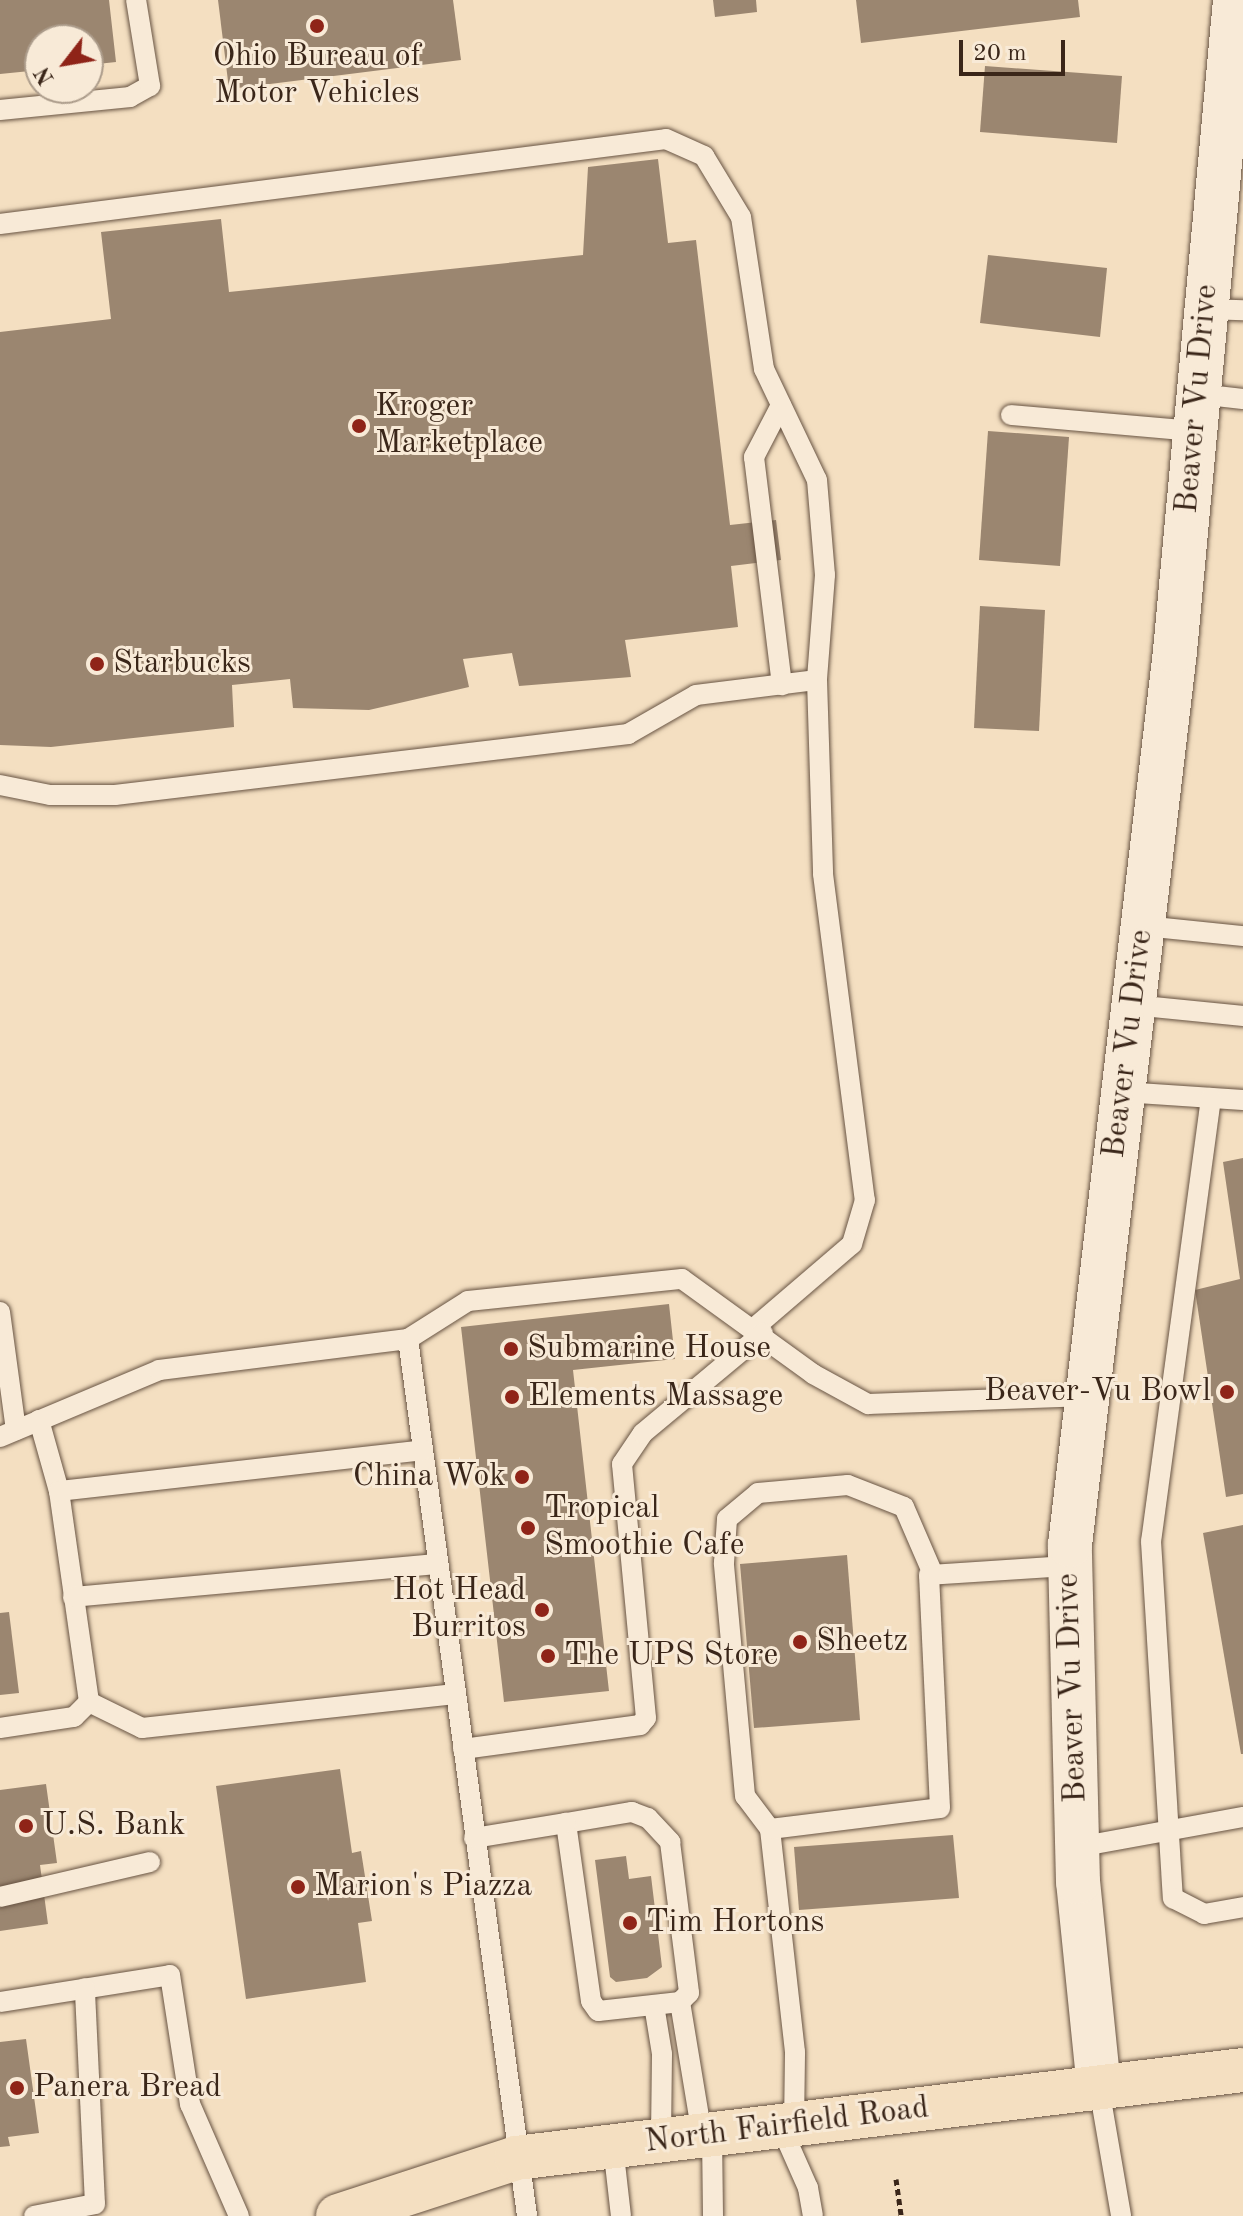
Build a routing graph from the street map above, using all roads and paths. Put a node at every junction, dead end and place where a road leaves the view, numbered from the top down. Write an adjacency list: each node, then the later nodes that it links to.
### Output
1 (136, 0): 3 (lane)
2 (1235, 0): 5 (street, Beaver Vu Drive)
3 (0, 110)
4 (0, 224): 7 (lane)
5 (1225, 309): 8 (street, Beaver Vu Drive)
6 (1243, 399): 8 (lane)
7 (781, 405): 10 (lane); 11 (lane)
8 (1197, 412): 9 (lane); 13 (street, Beaver Vu Drive)
9 (1011, 415)
10 (817, 680): 11 (lane); 21 (lane)
11 (782, 685): 12 (lane)
12 (0, 785)
13 (1144, 926): 14 (lane); 15 (street, Beaver Vu Drive)
14 (1243, 936)
15 (1133, 1005): 16 (lane); 17 (street, Beaver Vu Drive)
16 (1243, 1016)
17 (1123, 1092): 18 (lane); 23 (street, Beaver Vu Drive)
18 (1211, 1098): 19 (lane); 39 (lane)
19 (1243, 1100)
20 (0, 1312): 25 (lane)
21 (759, 1330): 22 (lane); 23 (lane); 35 (lane)
22 (408, 1339): 24 (lane); 26 (lane)
23 (1087, 1396): 29 (street, Beaver Vu Drive)
24 (39, 1420): 25 (lane); 27 (lane)
25 (8, 1433)
26 (423, 1450): 27 (lane); 28 (lane)
27 (59, 1491): 31 (lane)
28 (438, 1564): 31 (lane); 32 (lane)
29 (1069, 1566): 30 (lane); 41 (street, Beaver Vu Drive)
30 (933, 1574): 38 (lane); 38 (lane)
31 (73, 1597): 33 (lane)
32 (455, 1694): 33 (lane); 35 (lane)
33 (89, 1702): 34 (lane)
34 (0, 1728)
35 (463, 1749): 40 (lane)
36 (1243, 1817): 39 (lane)
37 (566, 1823): 40 (lane); 47 (lane); 48 (lane)
38 (770, 1829): 51 (lane)
39 (1167, 1831): 41 (lane); 44 (lane)
40 (474, 1838): 54 (lane)
41 (1078, 1847): 50 (street, Beaver Vu Drive)
42 (150, 1862): 43 (lane)
43 (0, 1897)
44 (1243, 1907)
45 (85, 1988): 46 (lane); 56 (lane); 57 (lane)
46 (0, 2002)
47 (680, 2002): 48 (lane); 52 (lane)
48 (654, 2005): 52 (lane)
49 (1243, 2070): 50 (main road, North Fairfield Road)
50 (1099, 2088): 51 (main road, North Fairfield Road); 64 (lane)
51 (787, 2126): 52 (main road, North Fairfield Road); 62 (lane)
52 (692, 2137): 53 (main road, North Fairfield Road); 61 (lane)
53 (613, 2146): 54 (main road, North Fairfield Road); 60 (lane)
54 (516, 2158): 58 (main road, North Fairfield Road); 59 (lane)
55 (896, 2179): 63 (path)
56 (34, 2216)
57 (239, 2216)
58 (338, 2216)
59 (527, 2216)
60 (621, 2216)
61 (713, 2216)
62 (813, 2216)
63 (901, 2216)
64 (1121, 2216)

